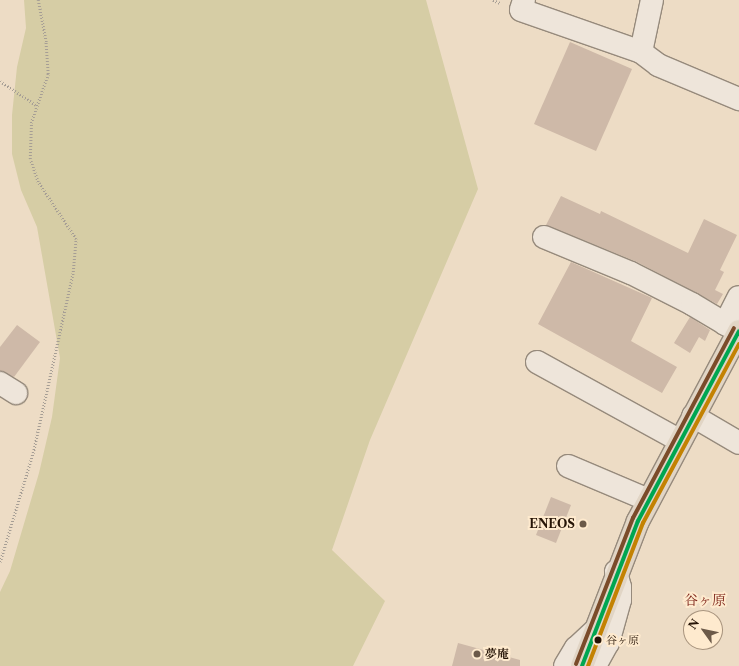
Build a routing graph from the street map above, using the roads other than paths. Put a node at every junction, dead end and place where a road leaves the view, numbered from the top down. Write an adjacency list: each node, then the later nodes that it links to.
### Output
1 (524, 0): 3 (street)
2 (652, 0): 3 (street)
3 (641, 52): 4 (street)
4 (739, 99)
5 (544, 237): 7 (street)
6 (739, 297): 7 (street)
7 (734, 329): 9 (highway)
8 (537, 362): 10 (street)
9 (693, 416): 10 (highway); 11 (street)
10 (679, 440): 13 (highway)
11 (739, 443)
12 (568, 466): 13 (street)
13 (648, 500): 14 (highway)
14 (616, 572): 15 (highway); 18 (street)
15 (594, 631): 16 (street); 17 (highway)
16 (565, 666)
17 (582, 666)
18 (595, 666)

